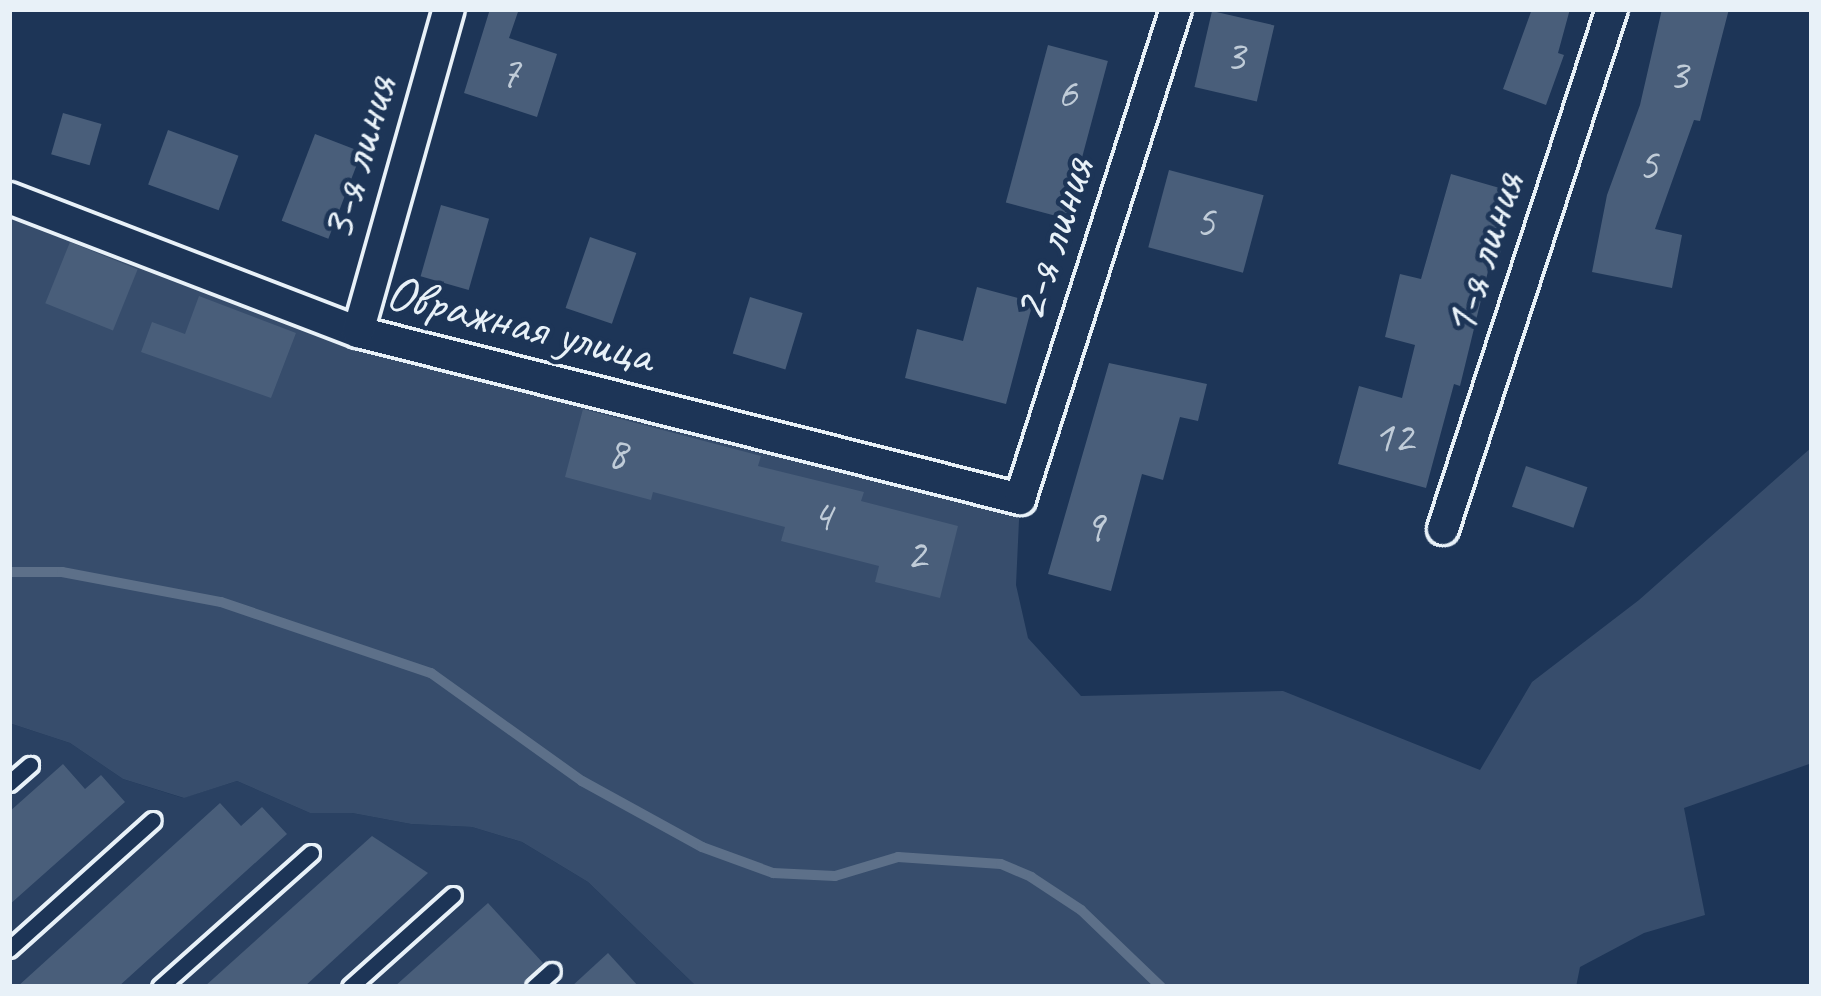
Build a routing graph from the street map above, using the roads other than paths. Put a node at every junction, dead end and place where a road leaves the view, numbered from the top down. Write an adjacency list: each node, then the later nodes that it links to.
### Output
1 (448, 9): 5 (street, 3-я линия)
2 (1176, 9): 6 (street, 2-я линия)
3 (1612, 9): 7 (street, 1-я линия)
4 (9, 198): 5 (street, Овражная улица)
5 (358, 332): 6 (street, Овражная улица)
6 (1020, 499)
7 (1443, 529)
8 (30, 765): 9 (lane)
9 (9, 784)
10 (153, 820): 13 (lane)
11 (310, 853): 15 (lane)
12 (453, 895): 16 (lane)
13 (9, 949)
14 (552, 971): 17 (lane)
15 (160, 987)
16 (350, 987)
17 (534, 987)

